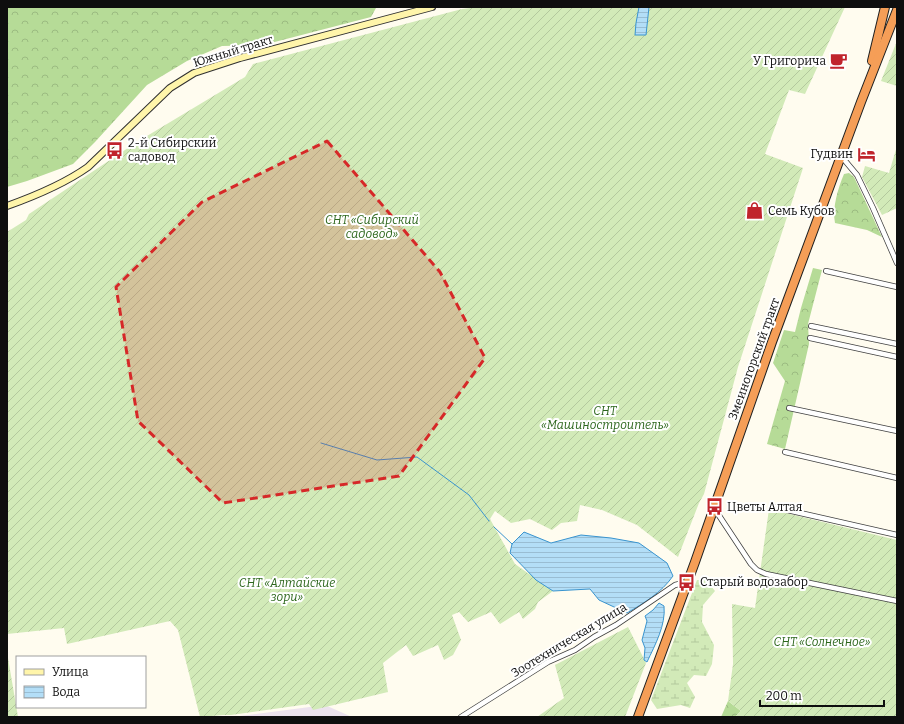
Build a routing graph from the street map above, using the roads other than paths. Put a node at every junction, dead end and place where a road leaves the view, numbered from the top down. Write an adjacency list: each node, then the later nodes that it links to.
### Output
1 (432, 7): 10 (main road, Южный тракт)
2 (885, 7): 7 (highway)
3 (888, 7): 7 (highway)
4 (894, 7): 6 (highway)
5 (897, 10): 6 (highway, Змеиногорский тракт)
6 (884, 43): 8 (highway, Змеиногорский тракт)
7 (873, 57): 8 (highway)
8 (867, 85): 9 (highway, Змеиногорский тракт)
9 (841, 156): 11 (street); 22 (highway, Змеиногорский тракт)
10 (7, 206)
11 (897, 263)
12 (826, 271): 13 (street)
13 (897, 287)
14 (811, 326): 16 (street)
15 (810, 338): 17 (street)
16 (897, 344)
17 (897, 358)
18 (789, 408): 19 (street)
19 (897, 431)
20 (785, 452): 21 (street)
21 (897, 478)
22 (714, 507): 25 (highway, Змеиногорский тракт); 26 (street)
23 (774, 507): 24 (street)
24 (897, 535)
25 (687, 582): 27 (street, Зоотехническая улица); 28 (highway, Змеиногорский тракт)
26 (897, 601)
27 (461, 717)
28 (638, 717)

